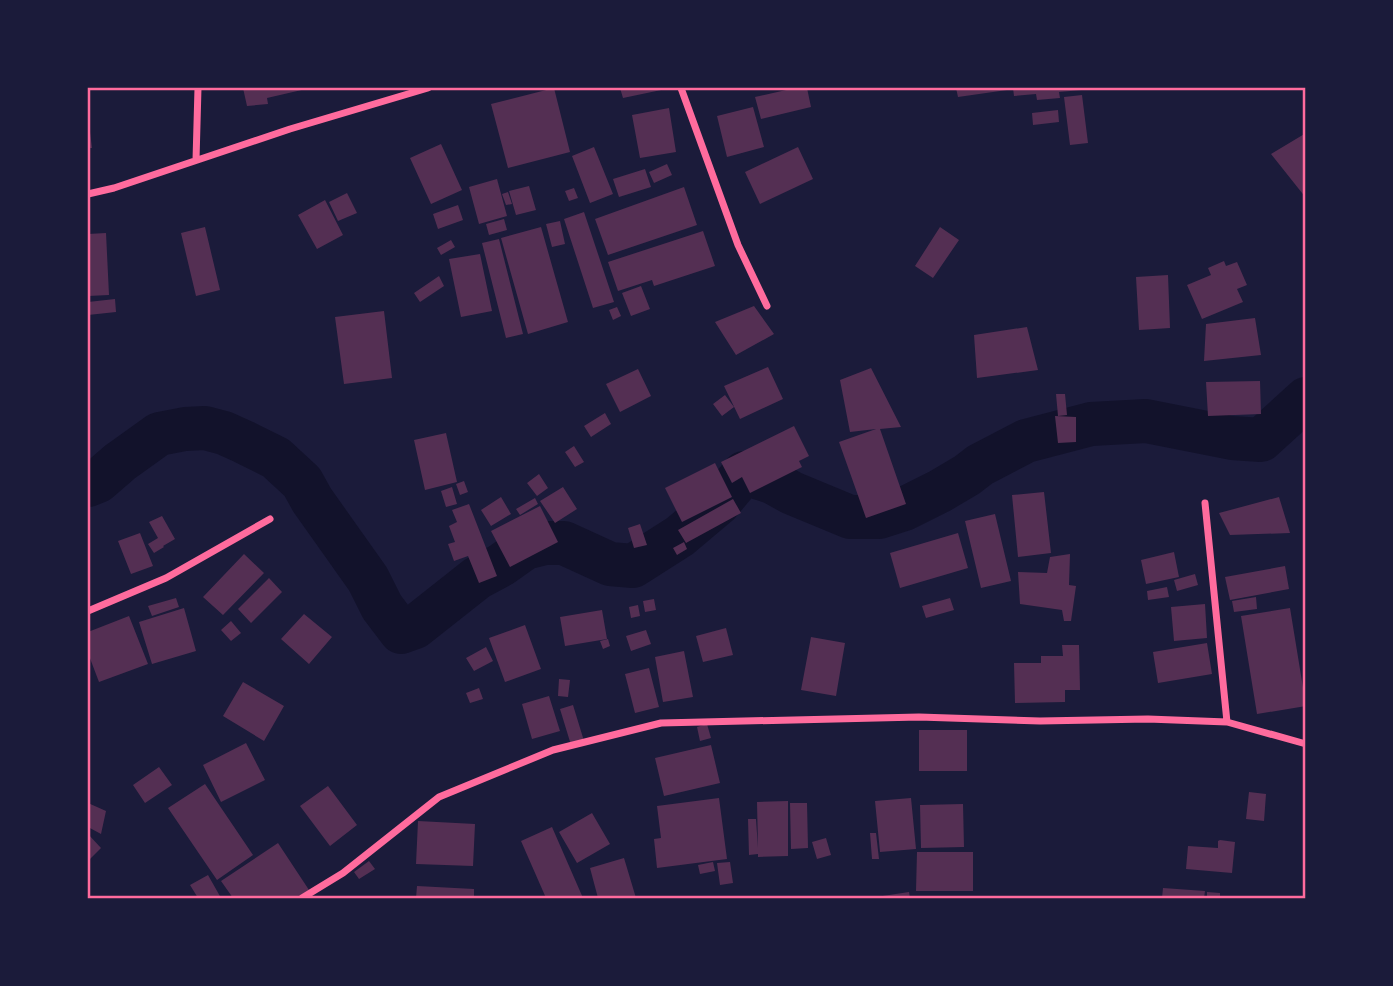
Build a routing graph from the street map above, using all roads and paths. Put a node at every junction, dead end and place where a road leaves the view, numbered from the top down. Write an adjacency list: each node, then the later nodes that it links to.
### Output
1 (198, 88): 4 (street)
2 (428, 88): 4 (street)
3 (681, 88): 6 (street)
4 (196, 160): 5 (street)
5 (88, 194)
6 (767, 306)
7 (1205, 503): 10 (street)
8 (270, 519): 9 (street)
9 (88, 611)
10 (1227, 722): 11 (street); 12 (street)
11 (1306, 744)
12 (302, 898)

